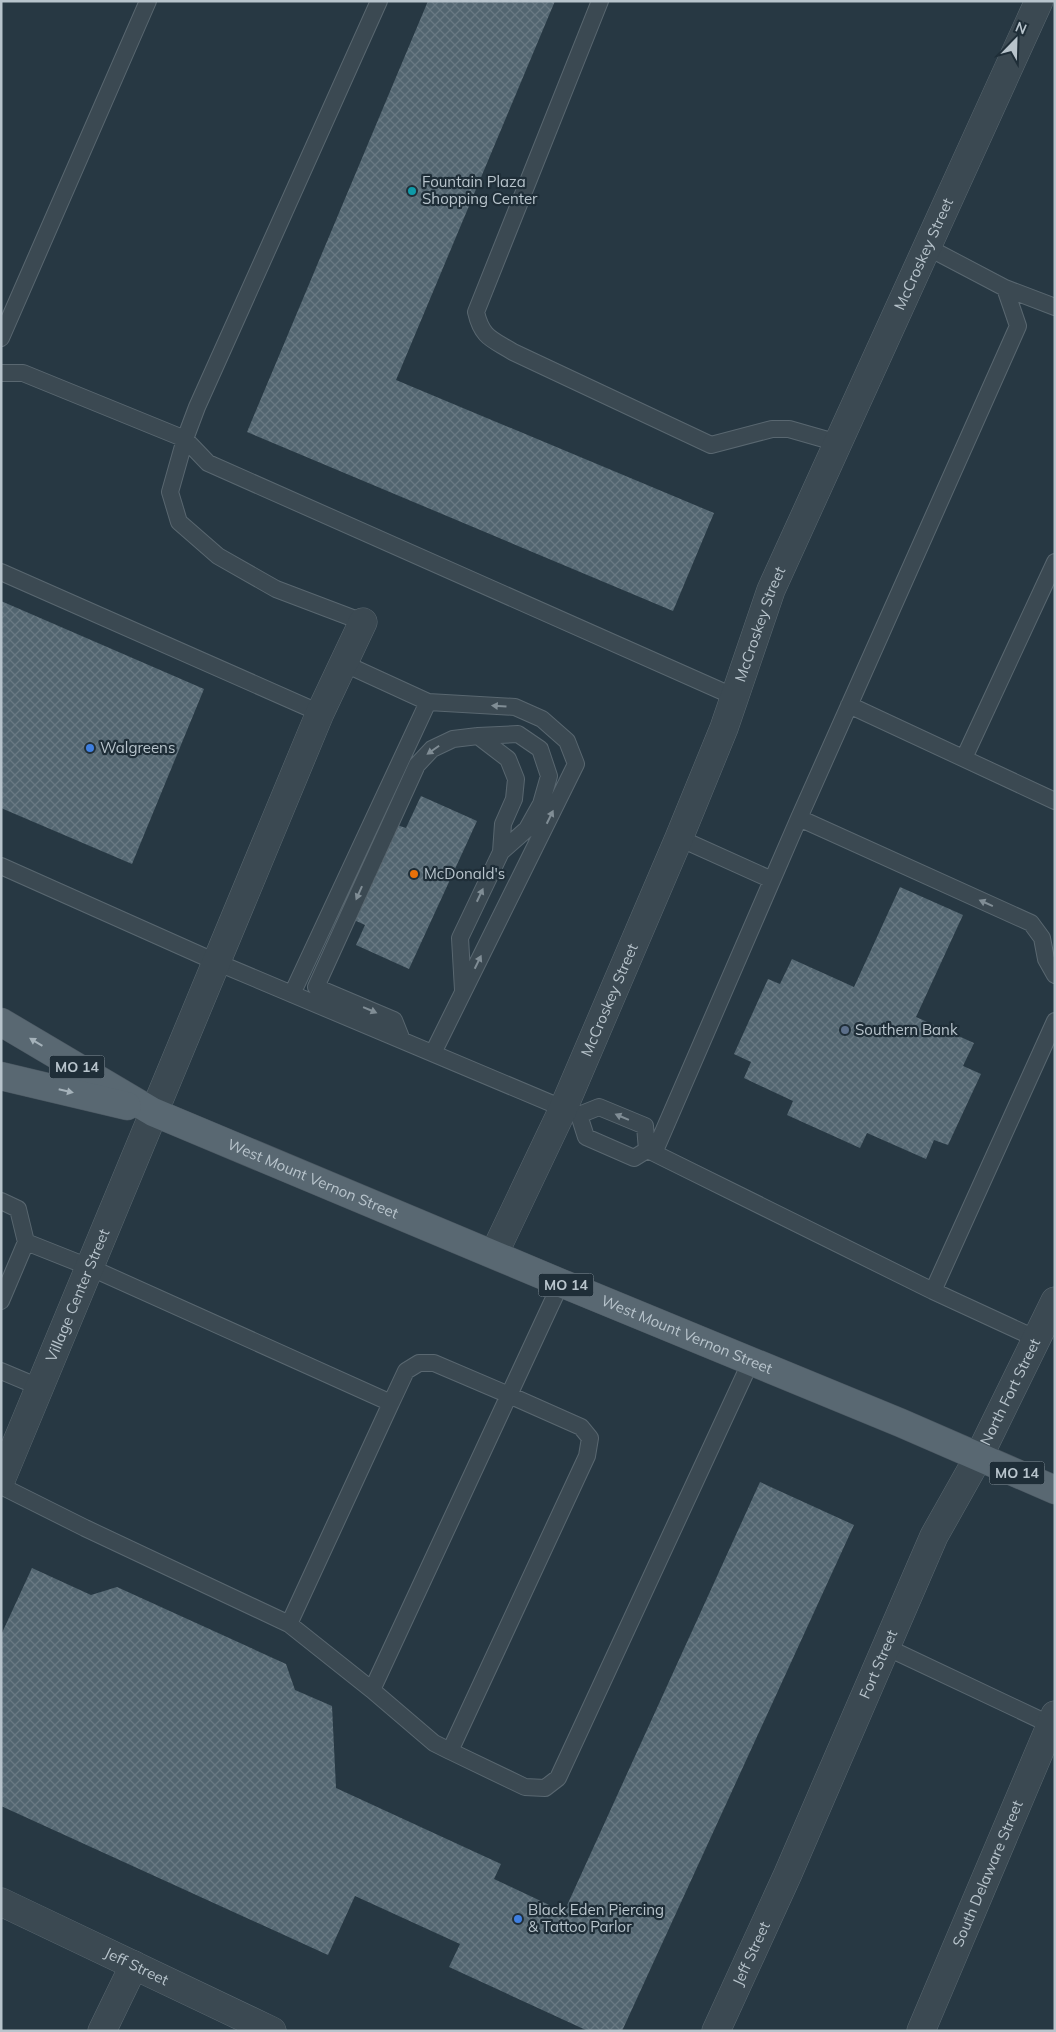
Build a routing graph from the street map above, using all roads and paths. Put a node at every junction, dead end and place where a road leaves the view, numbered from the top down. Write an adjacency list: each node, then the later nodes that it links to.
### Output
1 (148, 1): 8 (lane)
2 (379, 1): 10 (lane)
3 (600, 1): 11 (lane)
4 (1039, 1): 5 (street, McCroskey Street)
5 (927, 247): 6 (lane); 11 (street, McCroskey Street)
6 (1005, 288): 7 (lane); 18 (lane)
7 (1055, 307)
8 (1, 338)
9 (1, 373): 10 (lane)
10 (185, 440): 14 (lane); 16 (lane)
11 (838, 443): 16 (street, McCroskey Street)
12 (1055, 562): 21 (lane)
13 (1, 572): 19 (lane)
14 (363, 622): 15 (street, Village Center Street)
15 (344, 663): 17 (lane); 19 (street, Village Center Street)
16 (735, 697): 24 (street, McCroskey Street)
17 (428, 702): 30 (lane, one-way to 17); 31 (lane)
18 (849, 705): 21 (lane); 23 (lane)
19 (320, 712): 28 (street, Village Center Street)
20 (478, 736): 25 (lane); 25 (lane); 34 (lane, one-way to 34)
21 (964, 758): 22 (lane)
22 (1055, 801)
23 (799, 818): 27 (lane); 29 (lane, one-way to 23)
24 (679, 838): 27 (lane); 38 (street, McCroskey Street)
25 (501, 852): 30 (lane, one-way to 25)
26 (1, 866): 28 (lane)
27 (772, 880): 39 (lane)
28 (216, 962): 31 (lane); 37 (street, Village Center Street)
29 (1055, 975)
30 (463, 992): 35 (lane)
31 (292, 994): 34 (lane)
32 (1055, 1021): 46 (lane)
33 (1, 1022): 37 (main road, West Mount Vernon Street / MO 14, one-way to 33)
34 (402, 1040): 35 (lane)
35 (433, 1053): 38 (lane)
36 (1, 1076): 37 (main road, West Mount Vernon Street / MO 14, one-way to 37)
37 (153, 1112): 42 (main road, West Mount Vernon Street / MO 14); 44 (street, Village Center Street)
38 (571, 1112): 39 (lane); 39 (lane, one-way to 38); 42 (street, McCroskey Street)
39 (651, 1152): 46 (lane)
40 (1, 1201): 41 (lane)
41 (26, 1242): 43 (lane); 44 (lane)
42 (494, 1254): 45 (main road, West Mount Vernon Street / MO 14)
43 (8, 1265): 47 (lane)
44 (88, 1267): 52 (street, Village Center Street); 54 (lane)
45 (560, 1283): 50 (main road, West Mount Vernon Street / MO 14); 53 (lane)
46 (934, 1291): 49 (lane)
47 (1, 1301)
48 (1055, 1302): 49 (street, North Fort Street)
49 (1037, 1340): 55 (street, North Fort Street)
50 (752, 1361): 55 (main road, West Mount Vernon Street / MO 14); 63 (lane)
51 (1, 1371): 52 (lane)
52 (39, 1387): 56 (street, Village Center Street)
53 (509, 1395): 54 (lane); 61 (lane); 63 (lane)
54 (391, 1403): 59 (lane)
55 (979, 1456): 58 (main road, West Mount Vernon Street / MO 14); 60 (street, Fort Street)
56 (1, 1480)
57 (1, 1486): 59 (lane)
58 (1055, 1490)
59 (289, 1624): 61 (lane)
60 (886, 1647): 62 (lane); 64 (street, Fort Street)
61 (372, 1690): 63 (lane)
62 (1053, 1720): 70 (street, South Delaware Street)
63 (450, 1751)
64 (788, 1876): 69 (street, Jeff Street)
65 (1, 1902): 66 (street, Jeff Street)
66 (134, 1965): 67 (street); 68 (street, Jeff Street)
67 (102, 2031)
68 (272, 2031)
69 (716, 2031)
70 (921, 2031)

